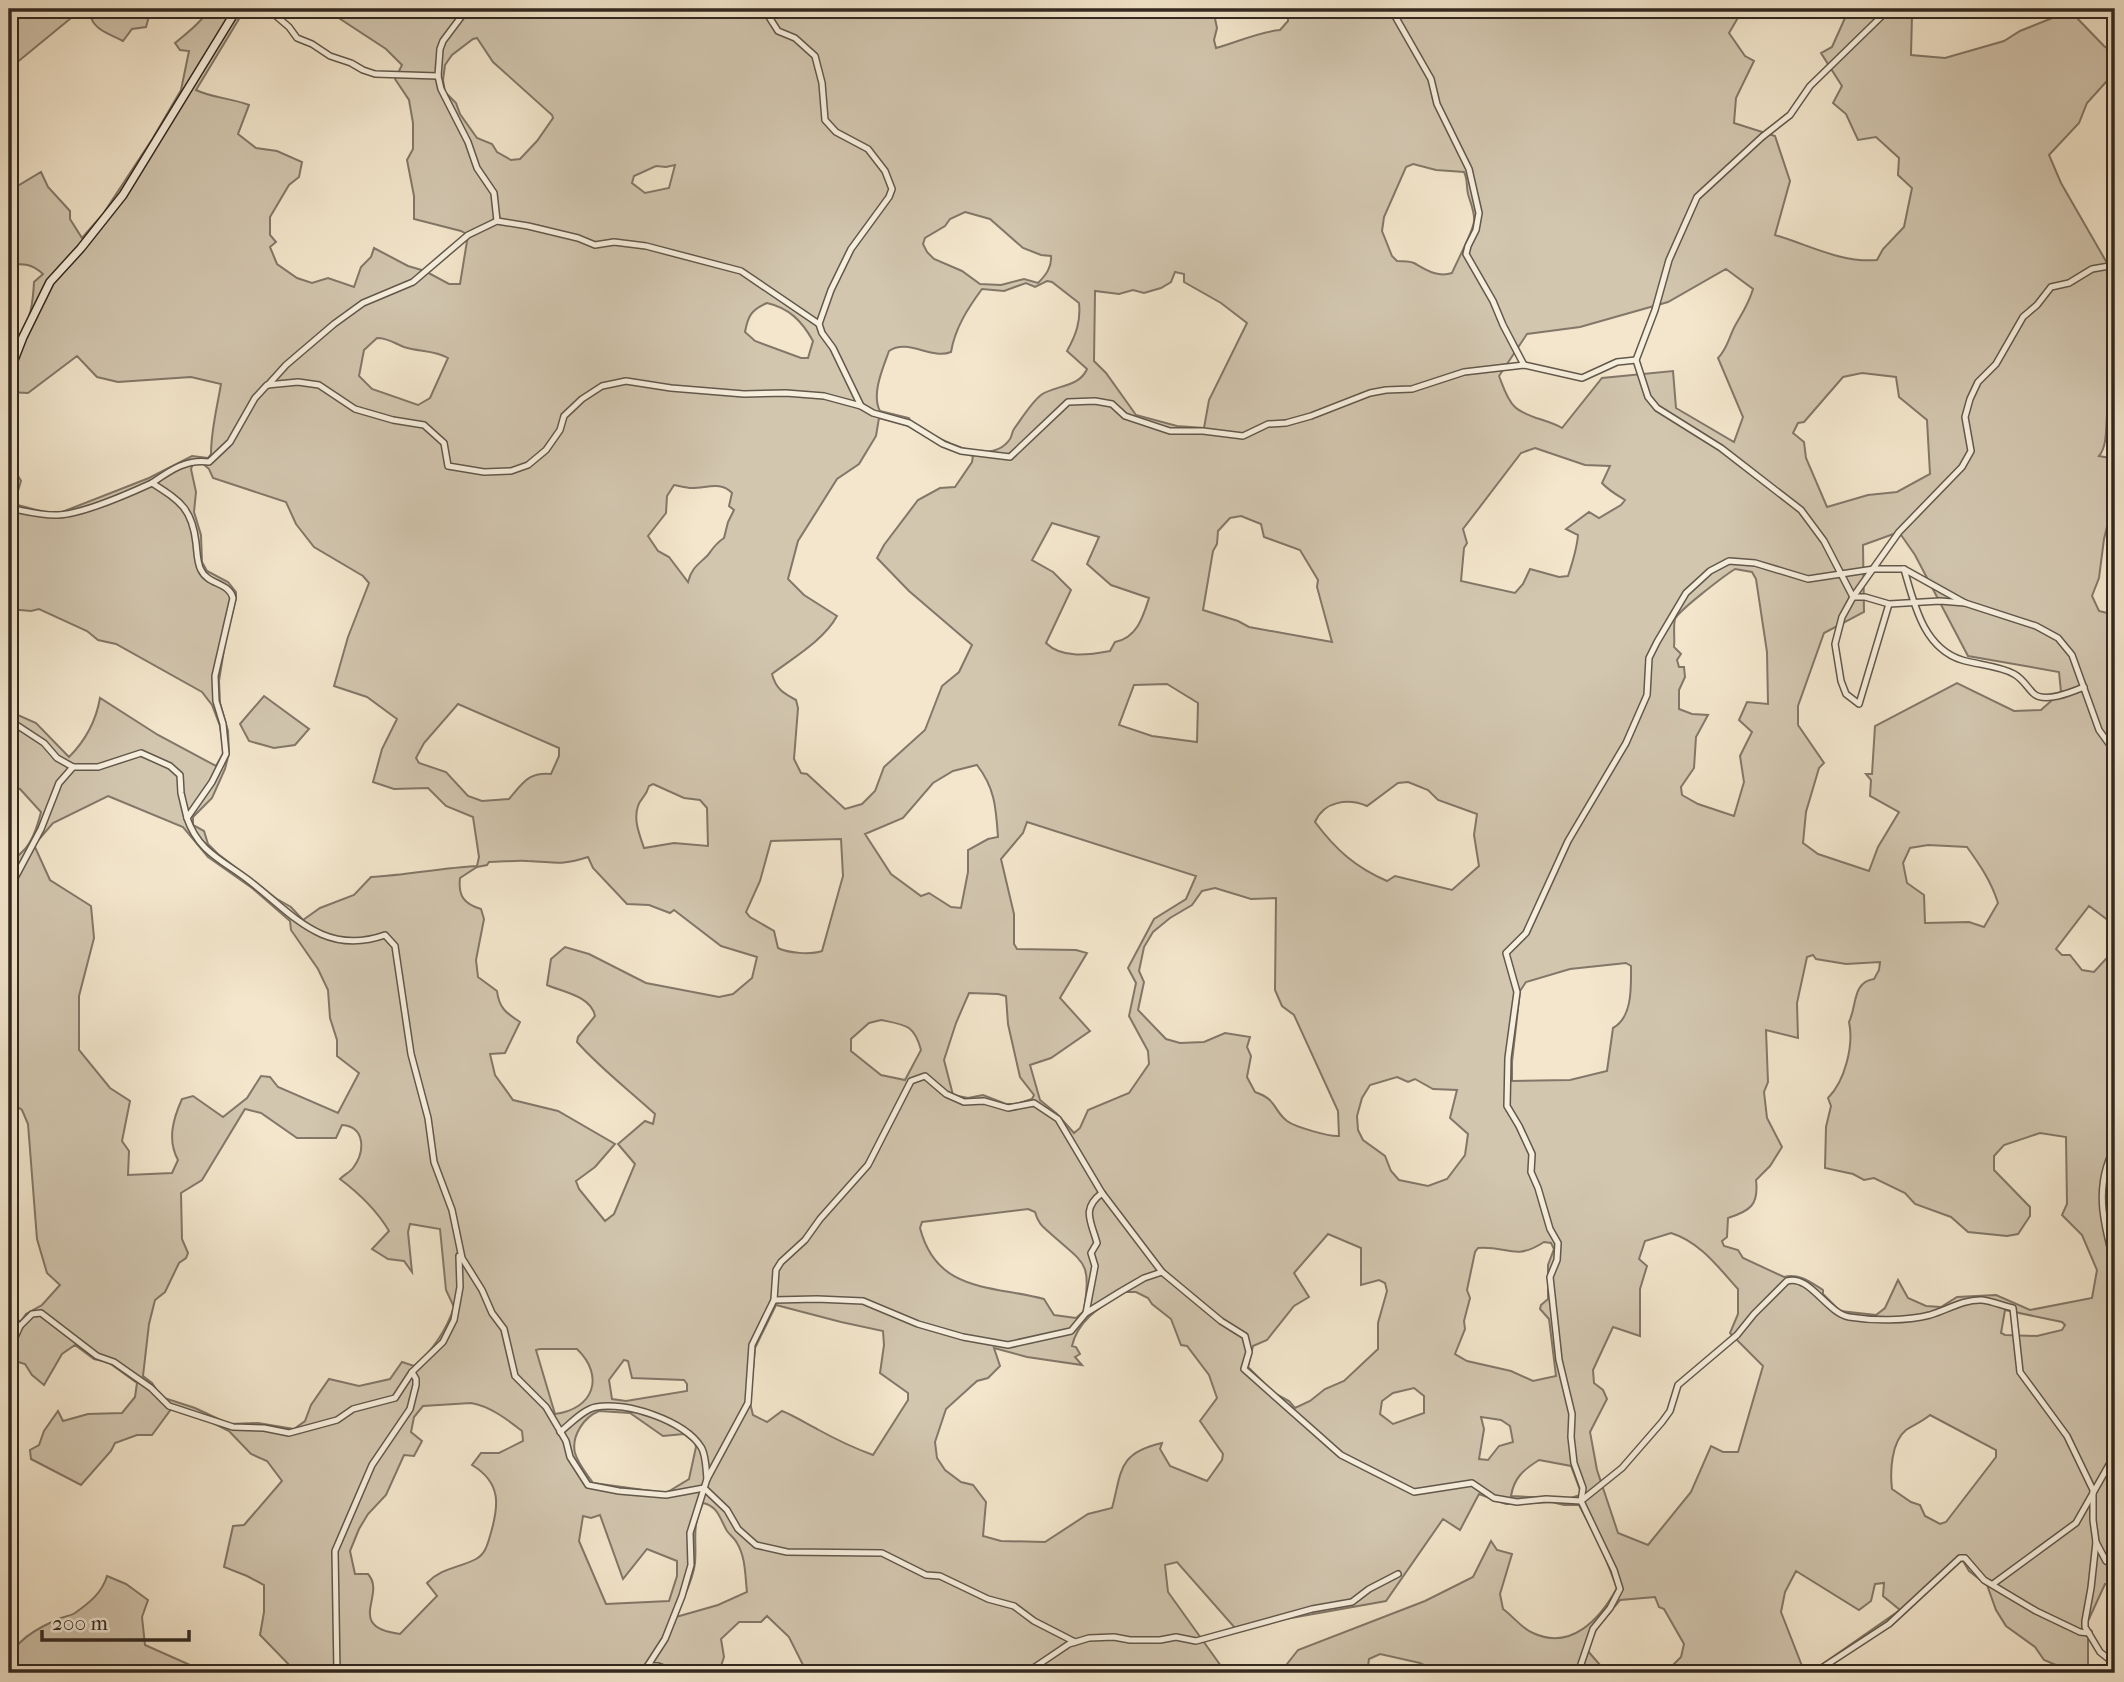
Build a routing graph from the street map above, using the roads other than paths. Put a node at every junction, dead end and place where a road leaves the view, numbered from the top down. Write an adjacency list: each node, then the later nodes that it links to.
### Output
1 (237, 9): 13 (street)
2 (268, 9): 7 (street)
3 (467, 9): 7 (street)
4 (764, 9): 10 (street)
5 (1391, 9): 12 (street)
6 (1889, 9): 11 (street)
7 (438, 76): 8 (street)
8 (497, 221): 10 (street); 14 (street)
9 (2115, 265): 18 (street)
10 (819, 324): 15 (street)
11 (1636, 360): 12 (street); 20 (street)
12 (1524, 365): 15 (street)
13 (9, 373)
14 (267, 385): 15 (street); 16 (street)
15 (861, 406)
16 (152, 483): 17 (street); 29 (street)
17 (9, 508)
18 (1874, 569): 19 (street); 20 (street); 21 (street)
19 (1904, 569): 22 (street); 23 (street)
20 (1842, 575): 21 (street); 47 (street)
21 (1853, 597): 24 (street); 24 (street)
22 (1914, 601): 23 (street); 24 (street); 25 (street)
23 (1965, 603): 25 (street)
24 (1889, 604)
25 (2084, 687): 27 (street)
26 (9, 720): 28 (street)
27 (2115, 752)
28 (73, 766): 29 (street); 30 (street)
29 (187, 818): 33 (street)
30 (9, 889)
31 (2115, 1147): 34 (street)
32 (1102, 1193): 35 (street); 36 (street); 37 (street)
33 (459, 1247): 41 (street); 42 (street)
34 (2115, 1266)
35 (1162, 1272): 37 (street); 47 (street)
36 (774, 1300): 37 (street); 44 (street)
37 (1086, 1313)
38 (9, 1318): 39 (street)
39 (20, 1326): 40 (street); 41 (street)
40 (9, 1351)
41 (412, 1372): 56 (street)
42 (560, 1432): 44 (street); 45 (street)
43 (2115, 1447): 46 (street)
44 (707, 1479): 45 (street)
45 (704, 1488): 53 (street); 55 (street)
46 (2093, 1490): 47 (street); 48 (street); 51 (street)
47 (1581, 1501): 60 (street)
48 (2096, 1542): 49 (street); 52 (street)
49 (2115, 1566)
50 (1398, 1574): 53 (street)
51 (1993, 1584): 52 (street); 61 (street)
52 (2089, 1633): 54 (street)
53 (1075, 1642): 59 (street)
54 (2115, 1664)
55 (648, 1666): 57 (street); 58 (street)
56 (337, 1673)
57 (643, 1673)
58 (677, 1673)
59 (1026, 1673)
60 (1578, 1673)
61 (1814, 1673)

